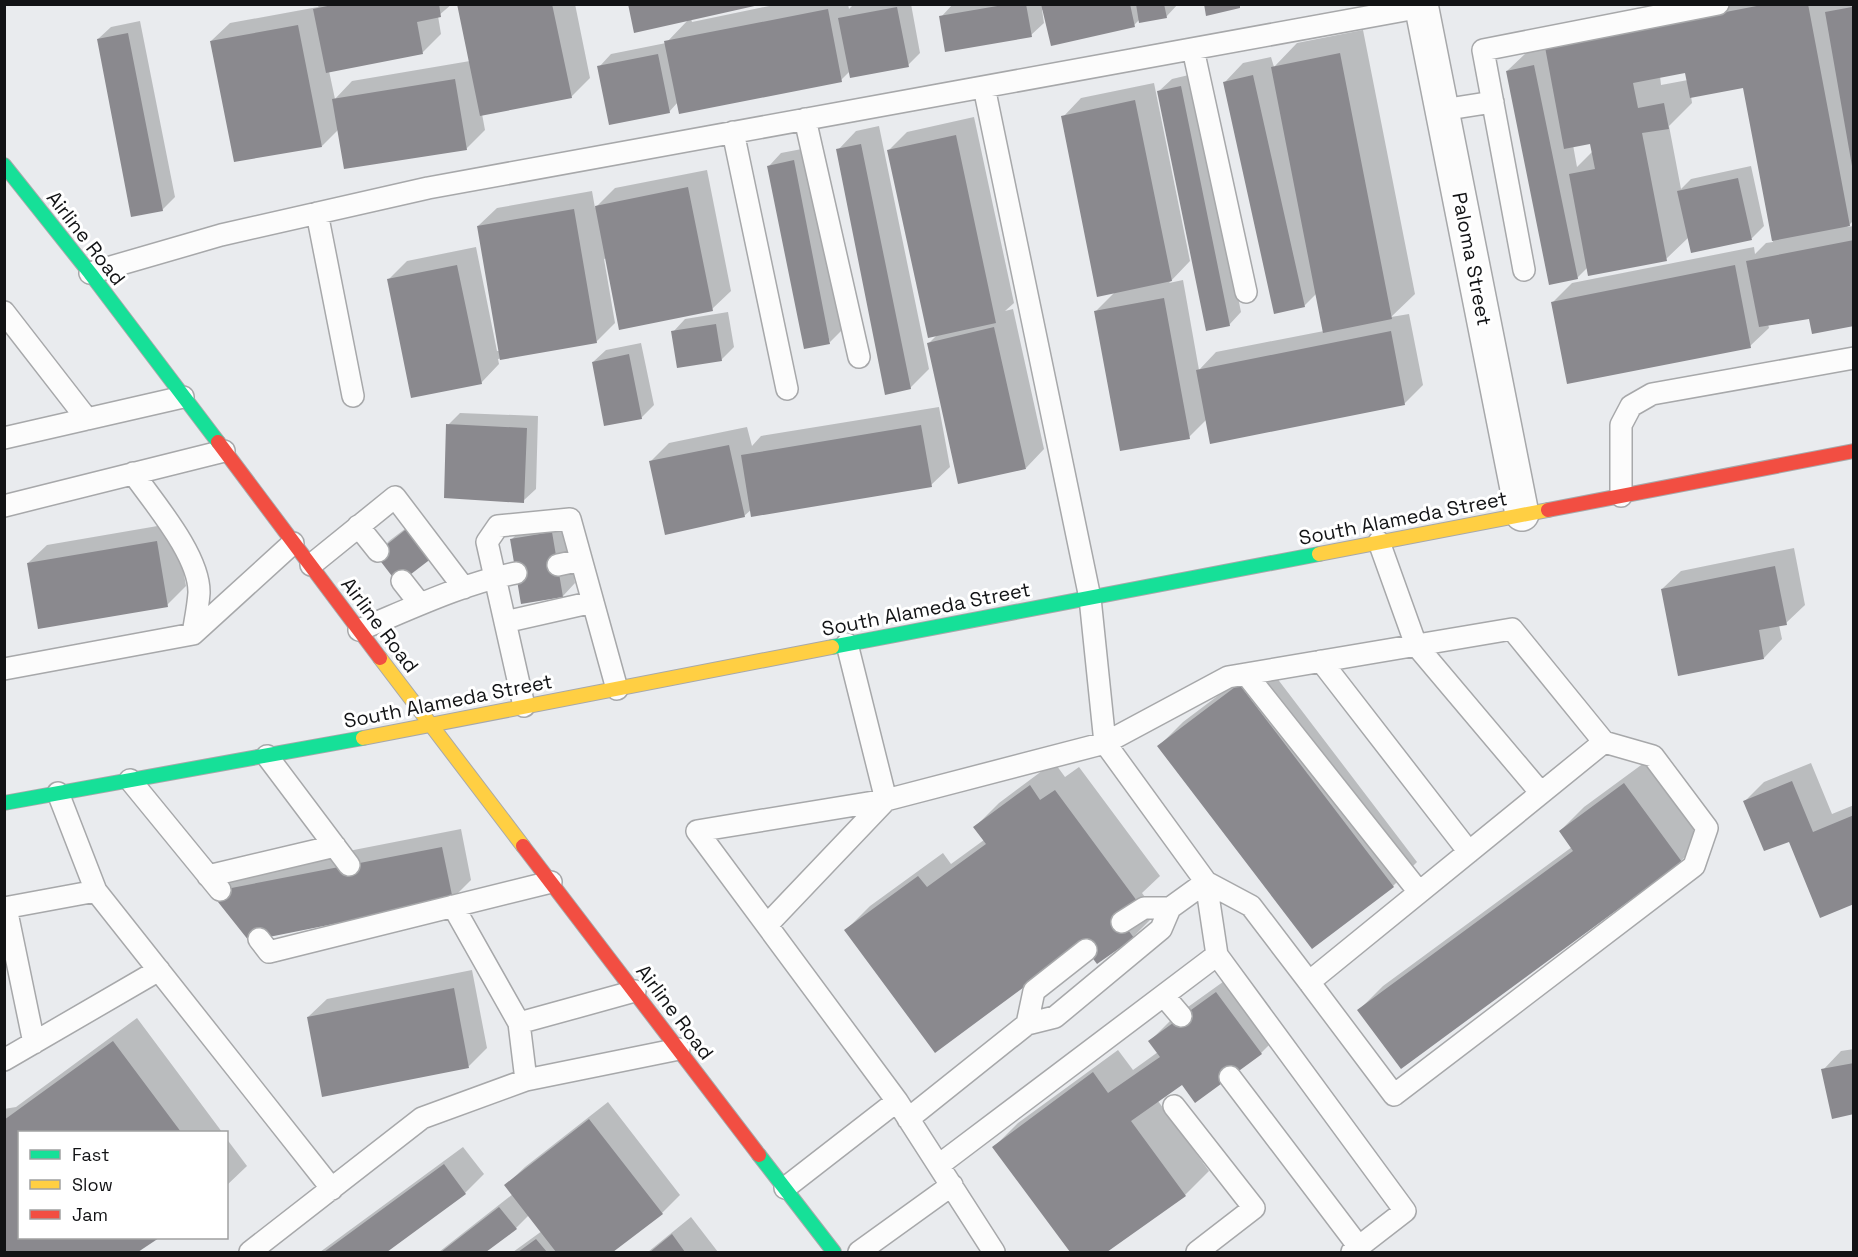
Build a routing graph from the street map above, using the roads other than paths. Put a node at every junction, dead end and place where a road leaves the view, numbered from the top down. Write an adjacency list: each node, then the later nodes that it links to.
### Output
1 (1718, 4): 5 (lane)
2 (1421, 6): 3 (lane); 6 (street, Paloma Street)
3 (1193, 49): 4 (lane); 13 (lane)
4 (984, 87): 7 (lane); 40 (lane)
5 (1493, 102): 6 (lane); 11 (lane)
6 (1442, 110): 28 (street, Paloma Street)
7 (805, 119): 8 (lane); 16 (lane)
8 (733, 132): 10 (lane); 18 (lane)
9 (4, 165): 12 (main road, Airline Road)
10 (317, 213): 12 (lane); 19 (lane)
11 (1524, 270)
12 (90, 273): 20 (main road, Airline Road)
13 (1245, 292)
14 (4, 312): 15 (lane)
15 (13, 336): 21 (lane)
16 (859, 357)
17 (1854, 358): 26 (lane)
18 (787, 389)
19 (352, 396)
20 (183, 397): 21 (lane); 23 (main road, Airline Road)
21 (87, 419): 22 (lane)
22 (4, 438)
23 (224, 451): 25 (lane); 31 (main road, Airline Road)
24 (1852, 458): 26 (main road, South Alameda Street)
25 (133, 473): 27 (lane); 45 (lane)
26 (1621, 496): 28 (main road, South Alameda Street)
27 (4, 506)
28 (1522, 514): 30 (main road, South Alameda Street)
29 (358, 526): 32 (lane); 35 (lane); 39 (lane)
30 (1379, 542): 40 (main road, South Alameda Street); 47 (lane)
31 (293, 543): 35 (main road, Airline Road); 45 (lane)
32 (378, 551)
33 (581, 560): 34 (lane); 37 (lane); 41 (lane)
34 (558, 565)
35 (310, 566): 44 (main road, Airline Road)
36 (516, 573): 37 (lane)
37 (494, 577): 39 (lane); 43 (lane)
38 (402, 581): 42 (lane)
39 (464, 588): 42 (lane)
40 (1090, 598): 46 (main road, South Alameda Street); 54 (lane)
41 (592, 602): 43 (lane); 51 (lane)
42 (420, 604): 44 (lane)
43 (505, 622): 52 (lane)
44 (359, 630): 53 (main road, Airline Road)
45 (193, 634): 49 (lane)
46 (847, 644): 51 (main road, South Alameda Street); 60 (lane)
47 (1416, 645): 48 (lane); 55 (lane); 59 (lane)
48 (1321, 661): 50 (lane); 63 (lane)
49 (4, 669)
50 (1246, 674): 54 (lane); 68 (lane)
51 (617, 688): 52 (main road, South Alameda Street)
52 (524, 706): 53 (main road, South Alameda Street)
53 (430, 724): 56 (main road, South Alameda Street); 65 (main road, Airline Road)
54 (1105, 742): 60 (lane); 66 (lane)
55 (1604, 742): 59 (lane); 78 (lane)
56 (267, 756): 57 (main road, South Alameda Street); 62 (lane)
57 (130, 780): 58 (main road, South Alameda Street); 62 (lane)
58 (58, 793): 61 (main road, South Alameda Street); 67 (lane)
59 (1541, 793): 63 (lane)
60 (886, 800): 73 (lane); 73 (lane)
61 (4, 803)
62 (335, 846): 64 (lane)
63 (1469, 852): 68 (lane)
64 (349, 865)
65 (551, 882): 69 (lane); 79 (main road, Airline Road)
66 (1206, 882): 71 (lane); 76 (lane); 78 (lane)
67 (96, 891): 70 (lane); 77 (lane)
68 (1419, 892): 78 (lane)
69 (453, 906): 74 (lane); 82 (lane)
70 (5, 908): 84 (lane)
71 (1170, 908): 72 (lane); 83 (lane)
72 (1122, 922)
73 (767, 925): 89 (lane)
74 (259, 939)
75 (1086, 950): 83 (lane)
76 (1217, 955): 80 (lane); 96 (lane)
77 (159, 970): 84 (lane); 95 (lane)
78 (1309, 982)
79 (635, 991): 82 (lane); 85 (main road, Airline Road)
80 (1164, 996): 81 (lane); 92 (lane)
81 (1181, 1017)
82 (519, 1023): 88 (lane)
83 (1027, 1024): 91 (lane)
84 (34, 1043): 86 (lane)
85 (679, 1049): 88 (lane); 94 (main road, Airline Road)
86 (4, 1060)
87 (1230, 1077): 96 (lane)
88 (526, 1080): 95 (lane)
89 (897, 1101): 91 (lane); 94 (lane)
90 (1174, 1106): 101 (lane)
91 (908, 1119): 92 (lane)
92 (939, 1165): 93 (lane)
93 (952, 1185): 99 (lane); 100 (lane)
94 (785, 1188): 98 (main road, Airline Road)
95 (332, 1189): 97 (lane)
96 (1356, 1250)
97 (250, 1252)
98 (834, 1252)
99 (859, 1252)
100 (994, 1252)
101 (1197, 1252)

